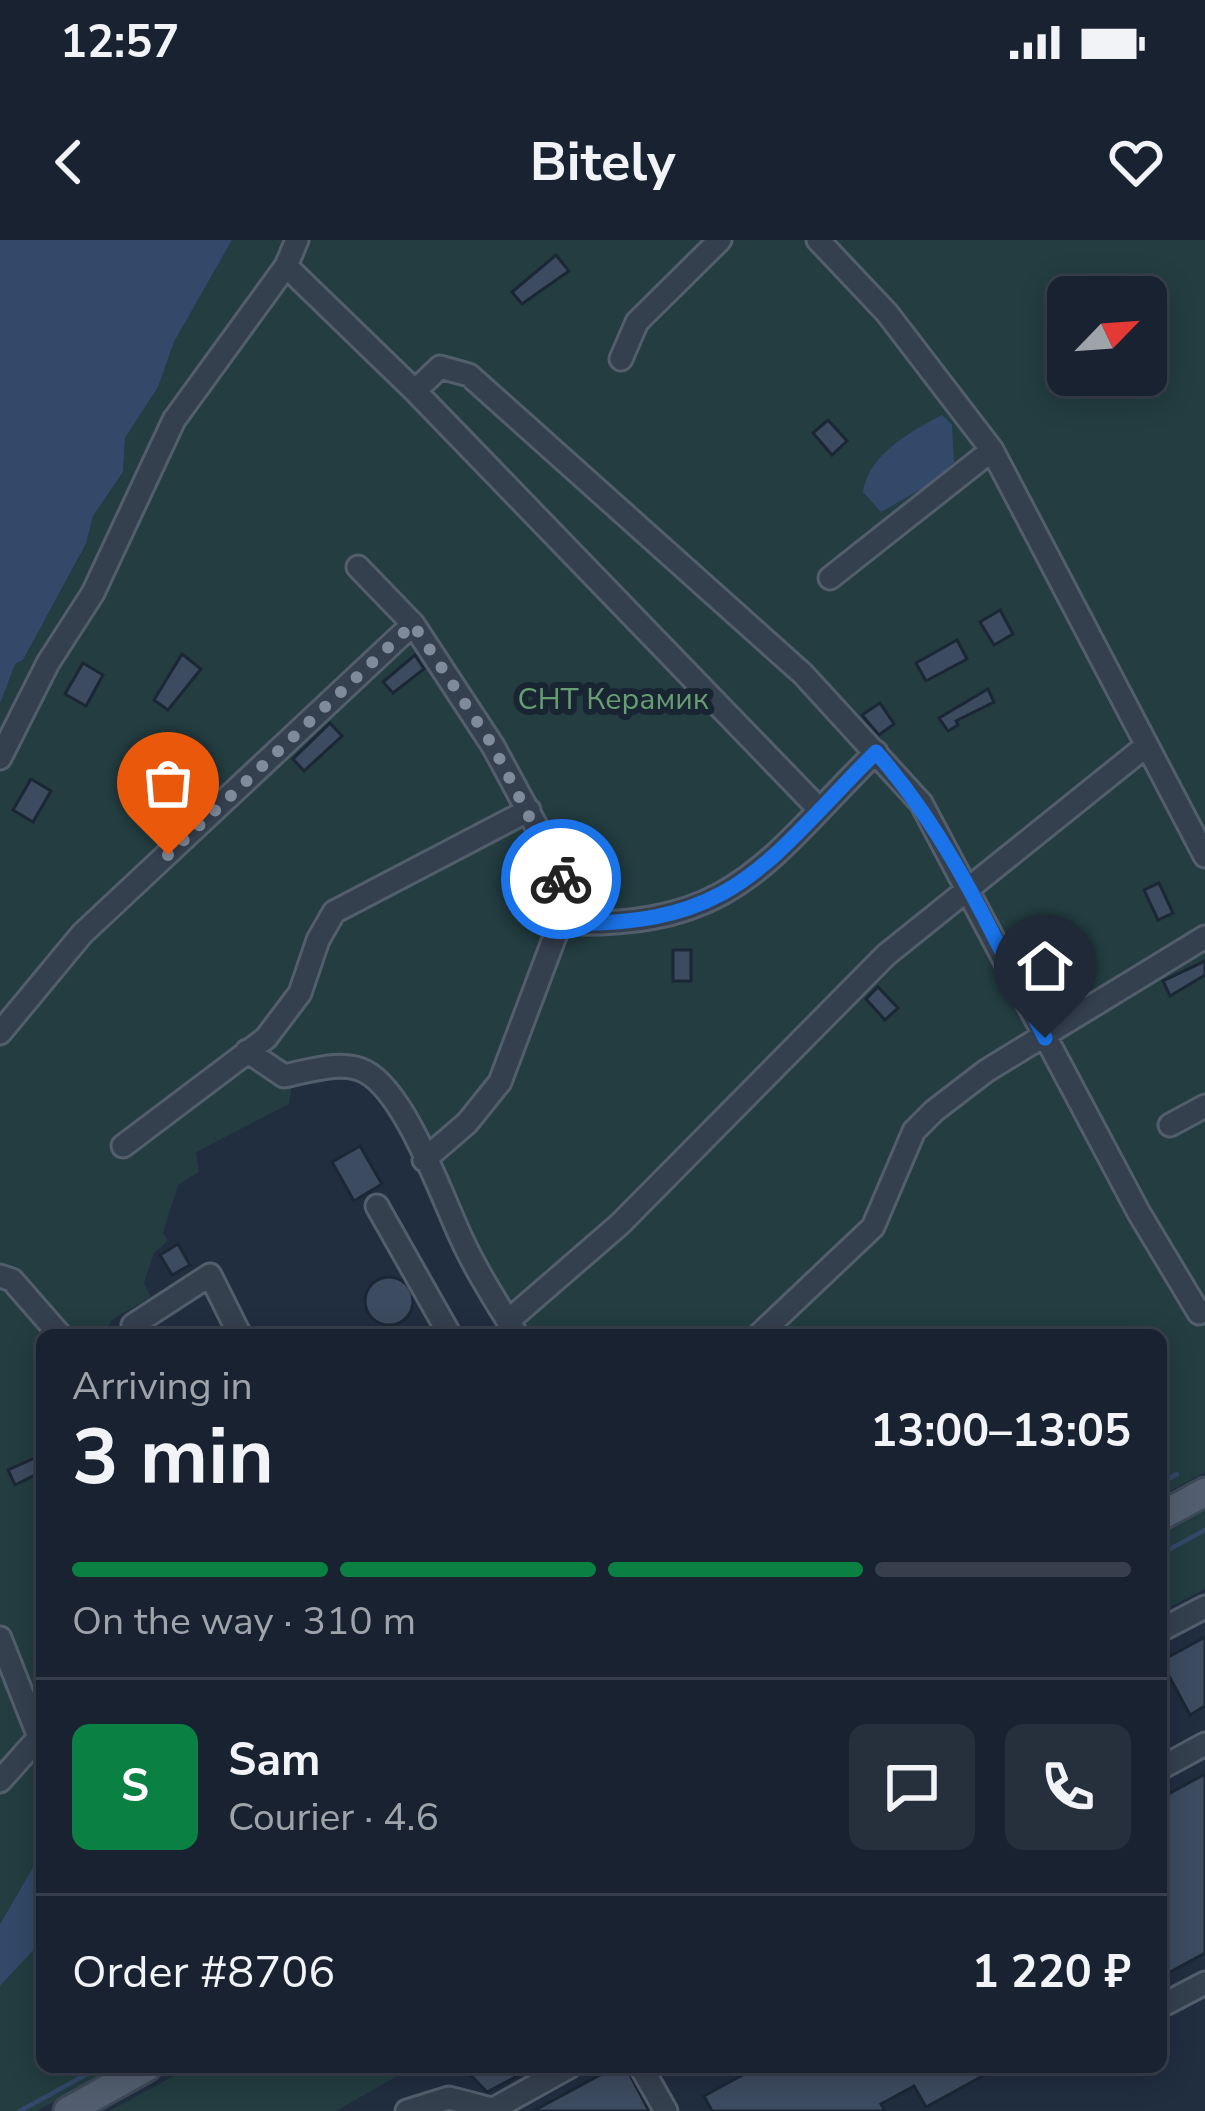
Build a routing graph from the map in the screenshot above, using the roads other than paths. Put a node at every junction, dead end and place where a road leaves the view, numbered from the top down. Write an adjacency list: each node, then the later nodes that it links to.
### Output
1 (297, 240): 4 (street)
2 (720, 240): 5 (street)
3 (818, 240): 7 (street)
4 (286, 266): 6 (street); 13 (street)
5 (621, 359)
6 (415, 391): 12 (street); 14 (street)
7 (992, 450): 9 (street); 11 (street)
8 (358, 567): 10 (street)
9 (830, 578)
10 (413, 624): 15 (street); 20 (street)
11 (1146, 746): 16 (street); 17 (street)
12 (876, 752): 14 (street); 17 (street)
13 (0, 758)
14 (819, 809): 18 (street)
15 (529, 810): 18 (street); 22 (street)
16 (1205, 856)
17 (968, 885): 21 (street); 31 (street)
18 (560, 923): 26 (street)
19 (1205, 937): 21 (street)
20 (0, 1033)
21 (1045, 1038): 29 (street); 35 (street)
22 (247, 1051): 25 (street); 26 (street)
23 (1205, 1106): 24 (street)
24 (1170, 1125)
25 (123, 1146)
26 (424, 1160): 31 (street)
27 (377, 1206): 34 (street)
28 (0, 1276): 32 (street)
29 (1205, 1311)
30 (133, 1325): 33 (street)
31 (513, 1328)
32 (55, 1329)
33 (237, 1329)
34 (447, 1329)
35 (765, 1329)
36 (1205, 1492): 37 (main road)
37 (1167, 1513)
38 (1205, 1607): 39 (street)
39 (1167, 1627)
40 (0, 1638): 41 (street)
41 (36, 1726)
42 (36, 1740): 45 (street)
43 (1205, 1744): 44 (street)
44 (1167, 1765)
45 (0, 1781)
46 (1205, 1983): 47 (street)
47 (1167, 2003)
48 (136, 2073): 52 (main road)
49 (557, 2073): 51 (street)
50 (644, 2073): 54 (street)
51 (491, 2110): 53 (street)
52 (68, 2111)
53 (407, 2111)
54 (666, 2111)

